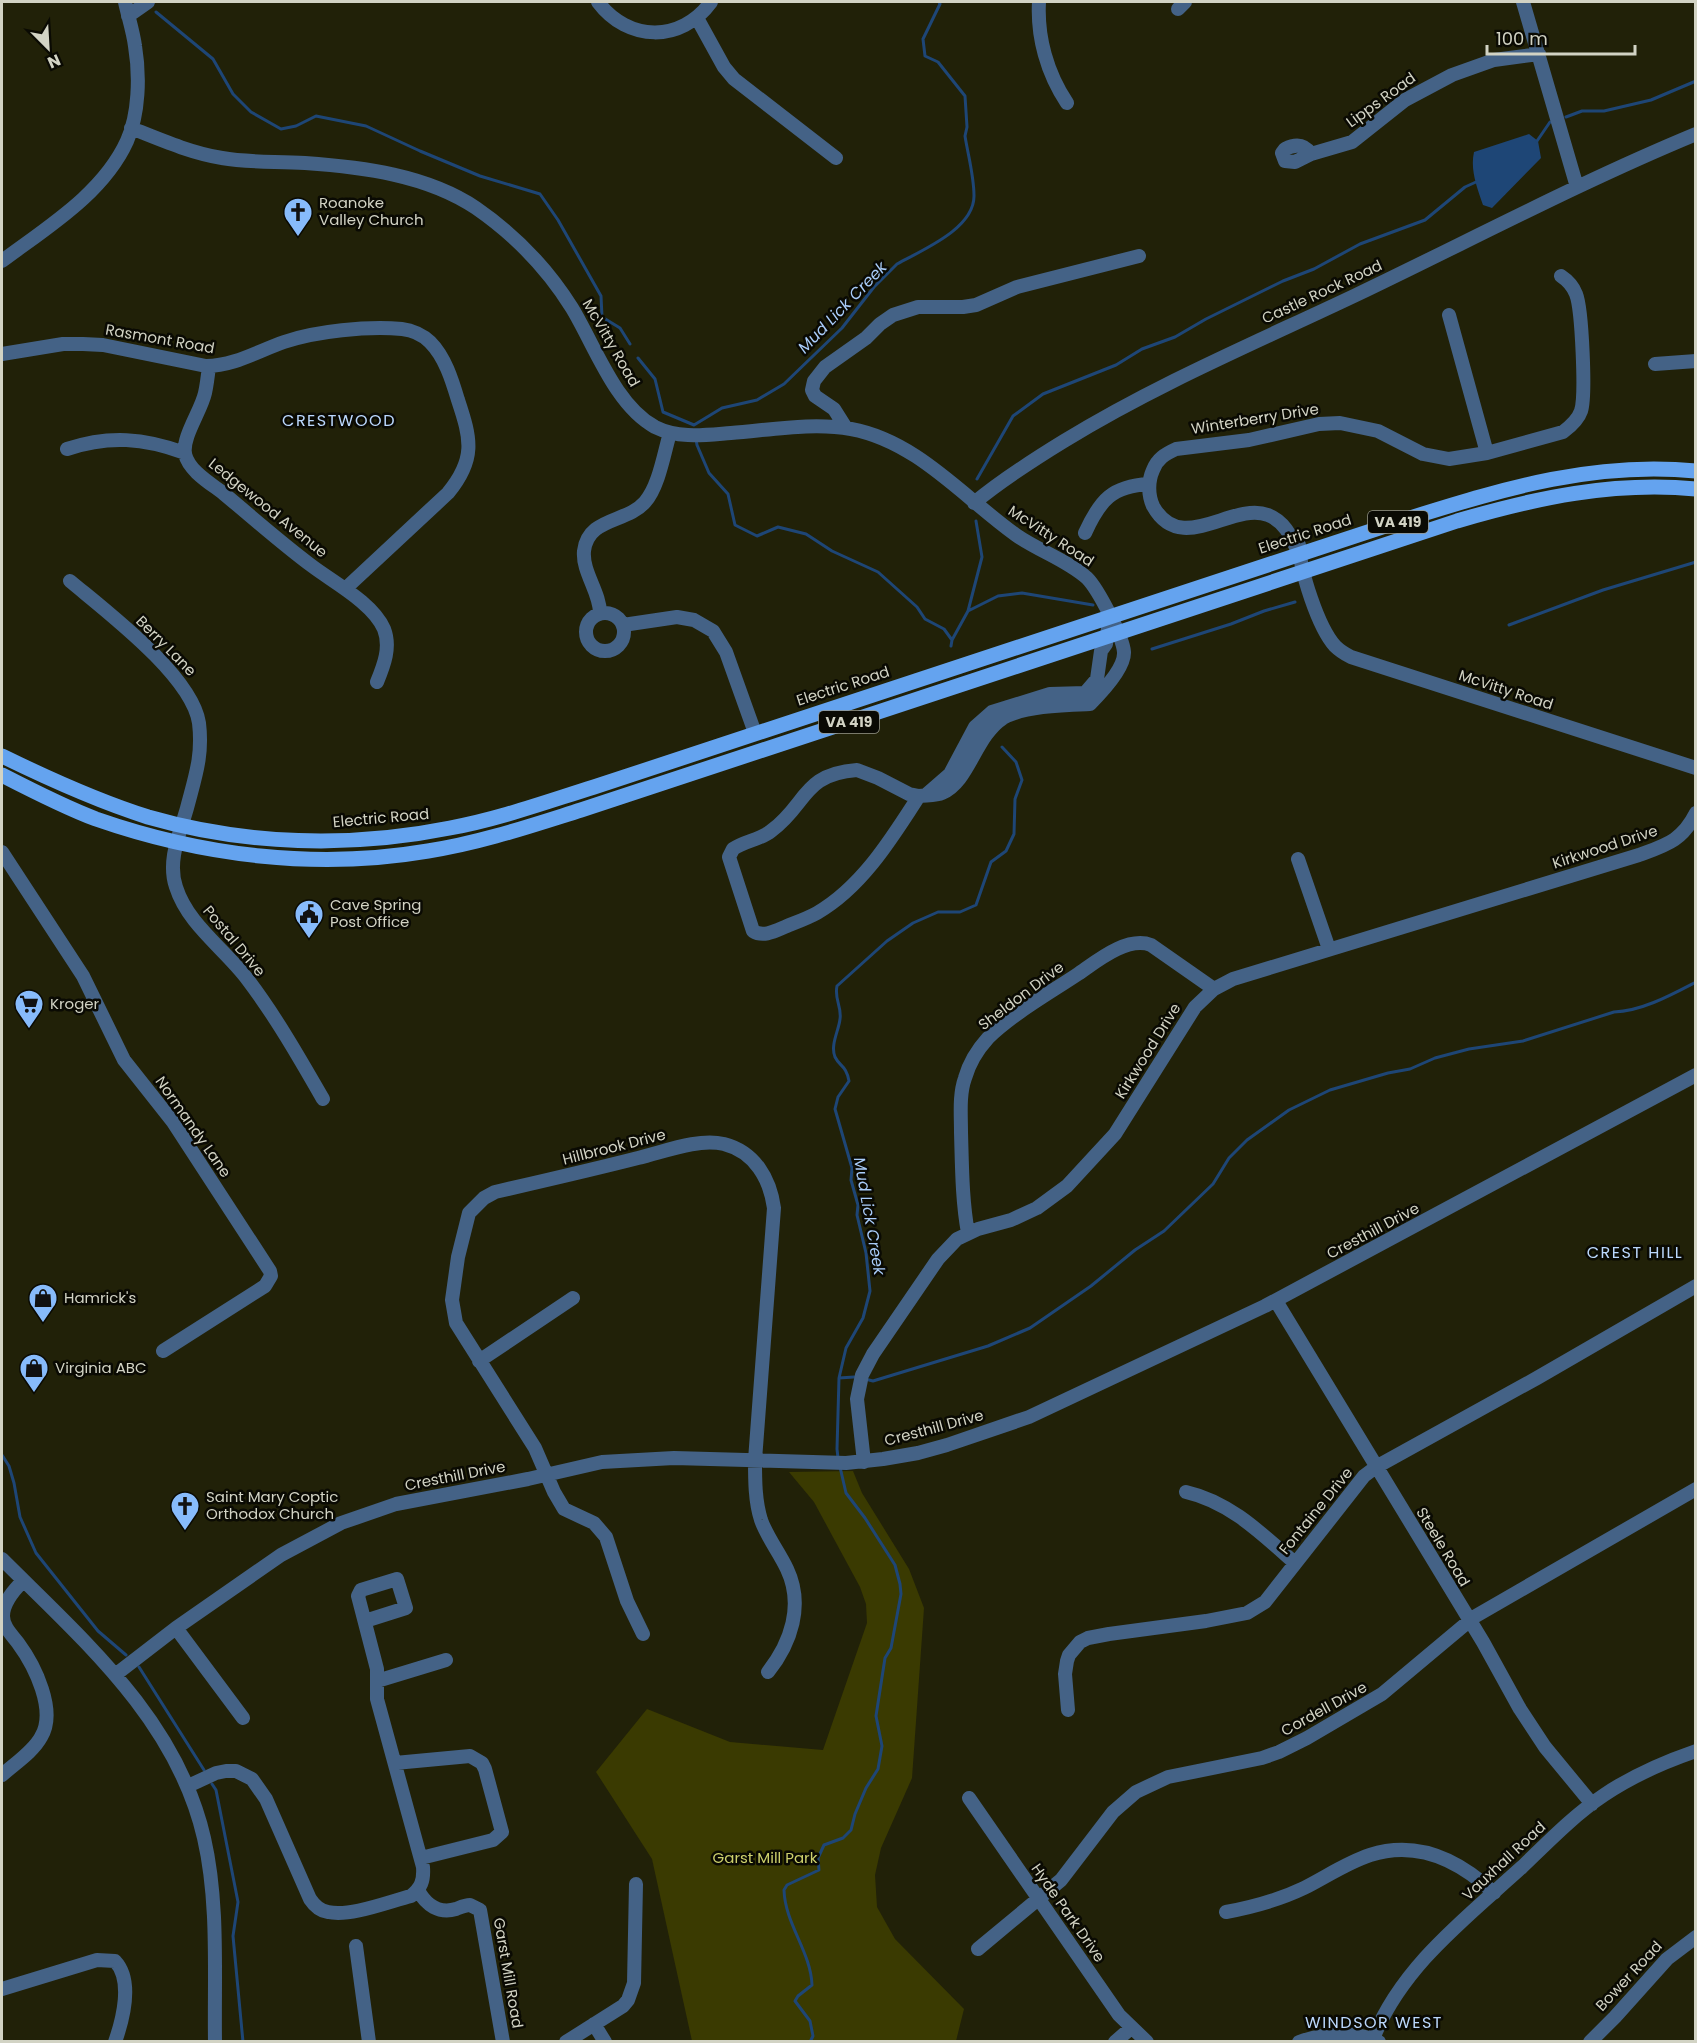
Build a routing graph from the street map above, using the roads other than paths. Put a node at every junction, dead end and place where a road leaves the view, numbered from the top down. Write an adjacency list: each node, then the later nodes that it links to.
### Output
1 (148, 2): 6 (street)
2 (598, 2): 7 (street)
3 (711, 2): 7 (street)
4 (1039, 2): 9 (street)
5 (1523, 2): 8 (street)
6 (126, 8): 10 (street)
7 (697, 18): 13 (street)
8 (1539, 54): 12 (street, Lipps Road); 14 (street)
9 (1067, 103)
10 (131, 128): 16 (street); 24 (street, McVitty Road)
11 (1695, 134): 14 (street, Castle Rock Road)
12 (1311, 154)
13 (836, 158)
14 (1577, 187): 31 (street, Castle Rock Road)
15 (1139, 256): 23 (street)
16 (2, 261)
17 (1561, 276): 27 (street, Winterberry Drive)
18 (1449, 315): 27 (street)
19 (2, 354): 22 (street, Rasmont Road)
20 (1695, 361): 21 (street)
21 (1655, 364)
22 (209, 366): 26 (street); 36 (street, Rasmont Road)
23 (846, 428): 24 (street, McVitty Road); 31 (street, McVitty Road)
24 (670, 433): 37 (street)
25 (67, 449): 26 (street)
26 (185, 453): 36 (street, Ledgewood Avenue)
27 (1486, 453): 29 (street, Winterberry Drive)
28 (1695, 471): 33 (main road, Electric Road / VA 419)
29 (1149, 484): 32 (street); 33 (street)
30 (1695, 489): 34 (main road, VA 419)
31 (974, 502): 38 (street, McVitty Road)
32 (1085, 533)
33 (1299, 554): 34 (street, McVitty Road); 38 (main road, Electric Road / VA 419)
34 (1303, 573): 40 (main road, VA 419); 44 (street, McVitty Road)
35 (70, 581): 48 (street, Berry Lane)
36 (345, 590): 41 (street, Ledgewood Avenue)
37 (600, 613): 39 (street); 39 (street)
38 (1110, 617): 40 (street); 42 (main road, Electric Road / VA 419)
39 (623, 625): 42 (street)
40 (1113, 636): 46 (street); 46 (street); 49 (main road, VA 419)
41 (377, 682)
42 (755, 734): 48 (main road, Electric Road / VA 419)
43 (7, 759): 45 (street); 48 (main road, Electric Road / VA 419)
44 (1695, 768)
45 (2, 777): 49 (main road, VA 419)
46 (919, 796): 46 (street)
47 (1695, 813): 52 (street, Kirkwood Drive)
48 (182, 825): 49 (street, Postal Drive)
49 (177, 843): 55 (street, Postal Drive)
50 (2, 852): 60 (street, Normandy Lane)
51 (1298, 859): 52 (street)
52 (1329, 950): 53 (street, Kirkwood Drive)
53 (1214, 989): 56 (street, Kirkwood Drive); 56 (street, Sheldon Drive)
54 (1695, 1075): 59 (street, Cresthill Drive)
55 (323, 1099)
56 (968, 1233): 63 (street, Kirkwood Drive)
57 (1695, 1286): 64 (street, Fontaine Drive)
58 (573, 1298): 61 (street)
59 (1276, 1301): 63 (street, Cresthill Drive); 64 (street, Steele Road)
60 (163, 1351)
61 (479, 1361): 62 (street, Hillbrook Drive); 65 (street, Hillbrook Drive)
62 (755, 1460): 63 (street, Cresthill Drive); 65 (street, Cresthill Drive); 76 (street, Hillbrook Drive)
63 (864, 1461)
64 (1376, 1467): 69 (street, Fontaine Drive); 72 (street, Steele Road)
65 (547, 1474): 73 (street, Cresthill Drive); 74 (street, Hillbrook Drive)
66 (1695, 1489): 72 (street, Cordell Drive)
67 (1186, 1492): 69 (street)
68 (2, 1559): 70 (street)
69 (1295, 1563): 79 (street, Fontaine Drive)
70 (23, 1581): 77 (street); 83 (street)
71 (364, 1621): 78 (street)
72 (1469, 1621): 86 (street, Steele Road); 91 (street, Cordell Drive)
73 (176, 1628): 77 (street, Cresthill Drive); 80 (street)
74 (643, 1634)
75 (446, 1660): 78 (street)
76 (768, 1672)
77 (116, 1675): 84 (street)
78 (377, 1681): 82 (street)
79 (1068, 1710)
80 (243, 1718)
81 (1695, 1752): 86 (street, Vauxhall Road)
82 (395, 1762): 87 (street); 87 (street)
83 (2, 1775)
84 (188, 1786): 89 (street); 101 (street)
85 (969, 1798): 91 (street, Hyde Park Drive)
86 (1592, 1804): 90 (street, Vauxhall Road)
87 (421, 1858): 89 (street)
88 (636, 1884): 97 (street)
89 (418, 1890): 103 (street, Garst Mill Road)
90 (1494, 1893): 92 (street); 99 (street, Vauxhall Road)
91 (1039, 1899): 95 (street, Cordell Drive); 98 (street, Hyde Park Drive)
92 (1226, 1912)
93 (1695, 1937): 109 (street, Bower Road)
94 (356, 1946): 102 (street)
95 (978, 1949)
96 (2, 1989): 100 (street)
97 (594, 2024): 104 (street); 105 (street)
98 (1131, 2028): 106 (street); 107 (street, Hyde Park Drive)
99 (1376, 2040): 108 (street)
100 (115, 2042)
101 (215, 2042)
102 (369, 2042)
103 (503, 2042)
104 (566, 2042)
105 (605, 2042)
106 (1115, 2042)
107 (1147, 2042)
108 (1299, 2042)
109 (1590, 2042)

